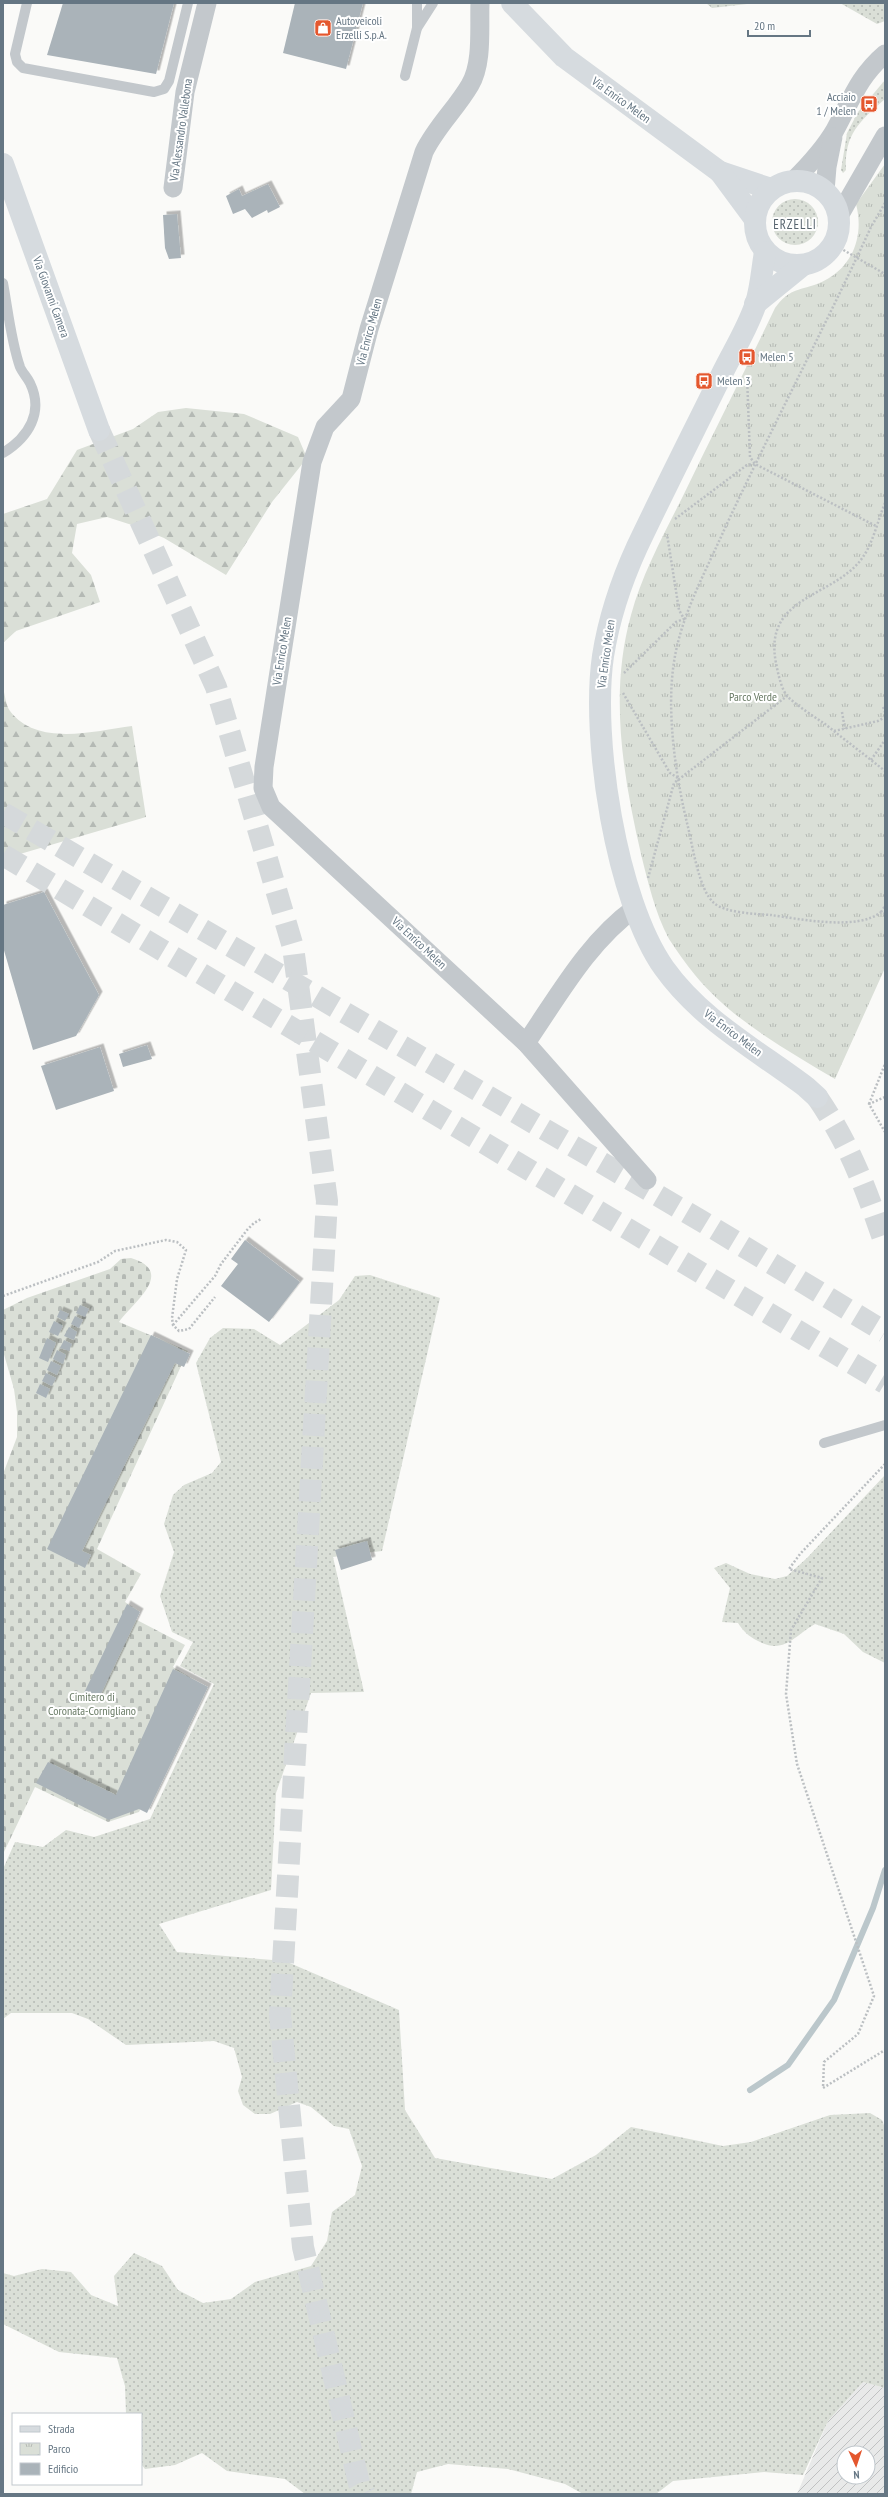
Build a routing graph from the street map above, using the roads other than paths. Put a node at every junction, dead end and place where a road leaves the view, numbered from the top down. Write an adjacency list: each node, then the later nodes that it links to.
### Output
1 (27, 3): 9 (lane)
2 (188, 3): 9 (lane)
3 (207, 3): 9 (street, Via Alessandro Vallebona)
4 (416, 3): 10 (lane)
5 (433, 3): 10 (lane)
6 (480, 3): 30 (street, Via Enrico Melen)
7 (512, 3): 8 (street, Via Enrico Melen)
8 (525, 11): 16 (street, Via Enrico Melen)
9 (193, 23): 18 (street, Via Alessandro Vallebona)
10 (417, 28): 12 (lane)
11 (885, 54): 13 (street)
12 (405, 76)
13 (835, 130): 17 (street); 20 (street)
14 (885, 136): 21 (street)
15 (3, 164): 27 (street, Via Giovanni Camera)
16 (720, 172): 19 (street, Via Enrico Melen); 22 (street, Via Enrico Melen)
17 (794, 180): 19 (street); 20 (street)
18 (173, 188)
19 (770, 189): 22 (street)
20 (825, 191): 21 (street)
21 (839, 216): 24 (street)
22 (754, 218): 23 (street)
23 (764, 252): 24 (street); 26 (street, Via Enrico Melen)
24 (803, 265): 26 (street, Via Enrico Melen)
25 (3, 283): 28 (lane)
26 (756, 304): 29 (street, Via Enrico Melen)
27 (99, 430)
28 (3, 454)
29 (635, 908): 30 (street); 31 (street, Via Enrico Melen)
30 (526, 1043): 32 (street, Via Enrico Melen)
31 (817, 1097)
32 (647, 1180)
33 (885, 1425): 34 (lane)
34 (824, 1443)

